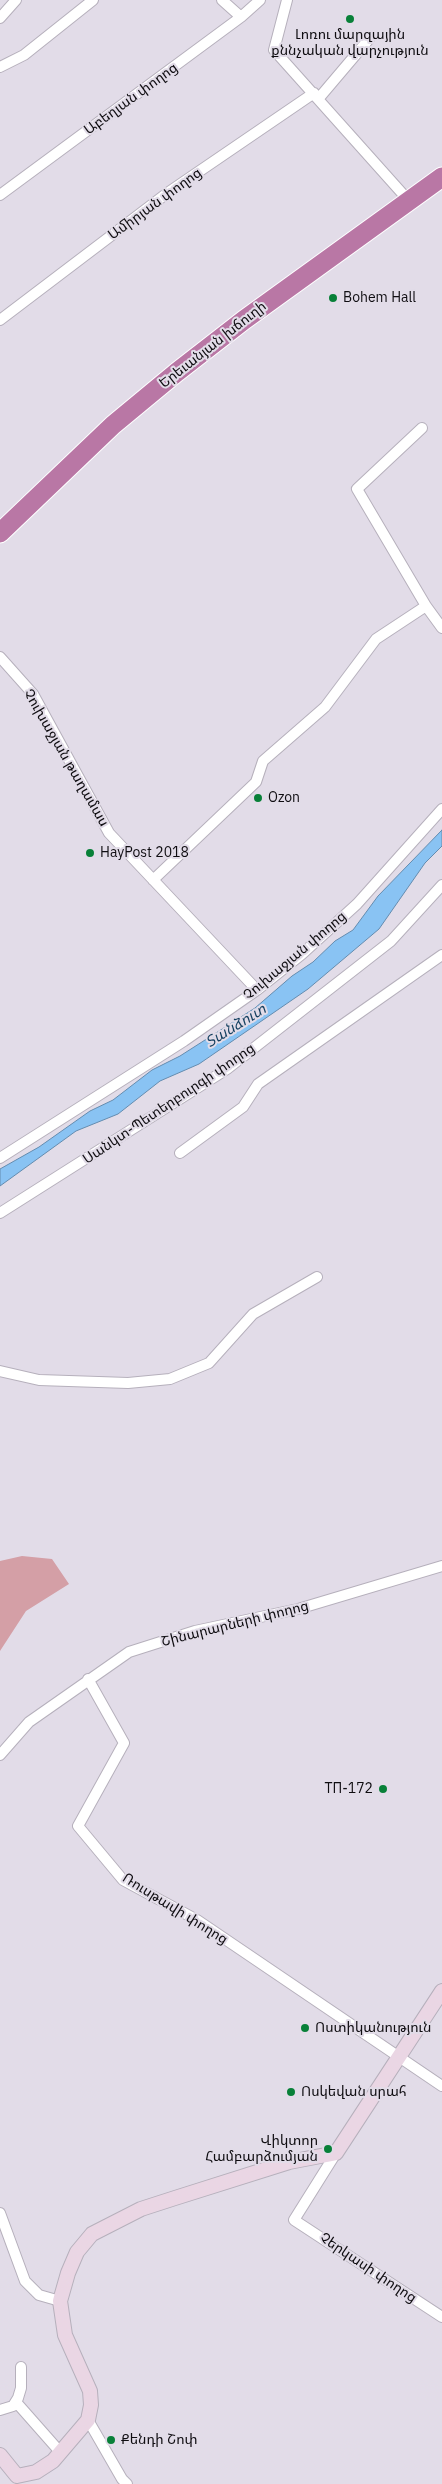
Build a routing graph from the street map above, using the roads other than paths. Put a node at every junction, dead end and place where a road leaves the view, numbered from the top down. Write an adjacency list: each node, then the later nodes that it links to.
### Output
1 (16, 0): 7 (street)
2 (93, 0): 9 (street)
3 (222, 0): 6 (street)
4 (260, 0): 6 (street, Աբեղյան փողոց)
5 (287, 0): 10 (street)
6 (241, 17): 12 (street, Աբեղյան փողոց)
7 (0, 18)
8 (370, 40): 10 (street, Ամիրյան փողոց)
9 (0, 68)
10 (317, 96): 13 (street); 14 (street, Ամիրյան փողոց)
11 (442, 177): 13 (highway, Երեւանյան խճուղի)
12 (0, 196)
13 (409, 201): 16 (highway, Երեւանյան խճուղի)
14 (0, 320)
15 (422, 428): 17 (street)
16 (0, 533)
17 (426, 606): 18 (street); 21 (street)
18 (442, 628)
19 (0, 657): 21 (street, Չուխաջյան թաղամաս)
20 (442, 809): 24 (street, Չուխաջյան փողոց)
21 (153, 880): 24 (street, Չուխաջյան թաղամաս)
22 (442, 886): 27 (street, Սանկտ-Պետերբուրգի փողոց)
23 (442, 955): 25 (street)
24 (256, 990): 26 (street, Չուխաջյան փողոց)
25 (180, 1153)
26 (0, 1158)
27 (0, 1214)
28 (317, 1277): 29 (street)
29 (0, 1372)
30 (442, 1566): 31 (street, Շինարարների փողոց)
31 (88, 1679): 32 (street, Շինարարների փողոց); 34 (street, Ռուսթավի փողոց)
32 (0, 1755)
33 (442, 1991): 34 (street)
34 (398, 2058): 35 (street); 36 (street)
35 (442, 2086)
36 (336, 2154): 38 (street); 39 (street, Չերկասի փողոց)
37 (0, 2213): 38 (street)
38 (60, 2301): 43 (street)
39 (442, 2317)
40 (21, 2367): 41 (street)
41 (16, 2402): 42 (street); 44 (street)
42 (0, 2410)
43 (88, 2420): 44 (street); 47 (street)
44 (61, 2453): 46 (street)
45 (0, 2455): 46 (street)
46 (18, 2480)
47 (128, 2484)

